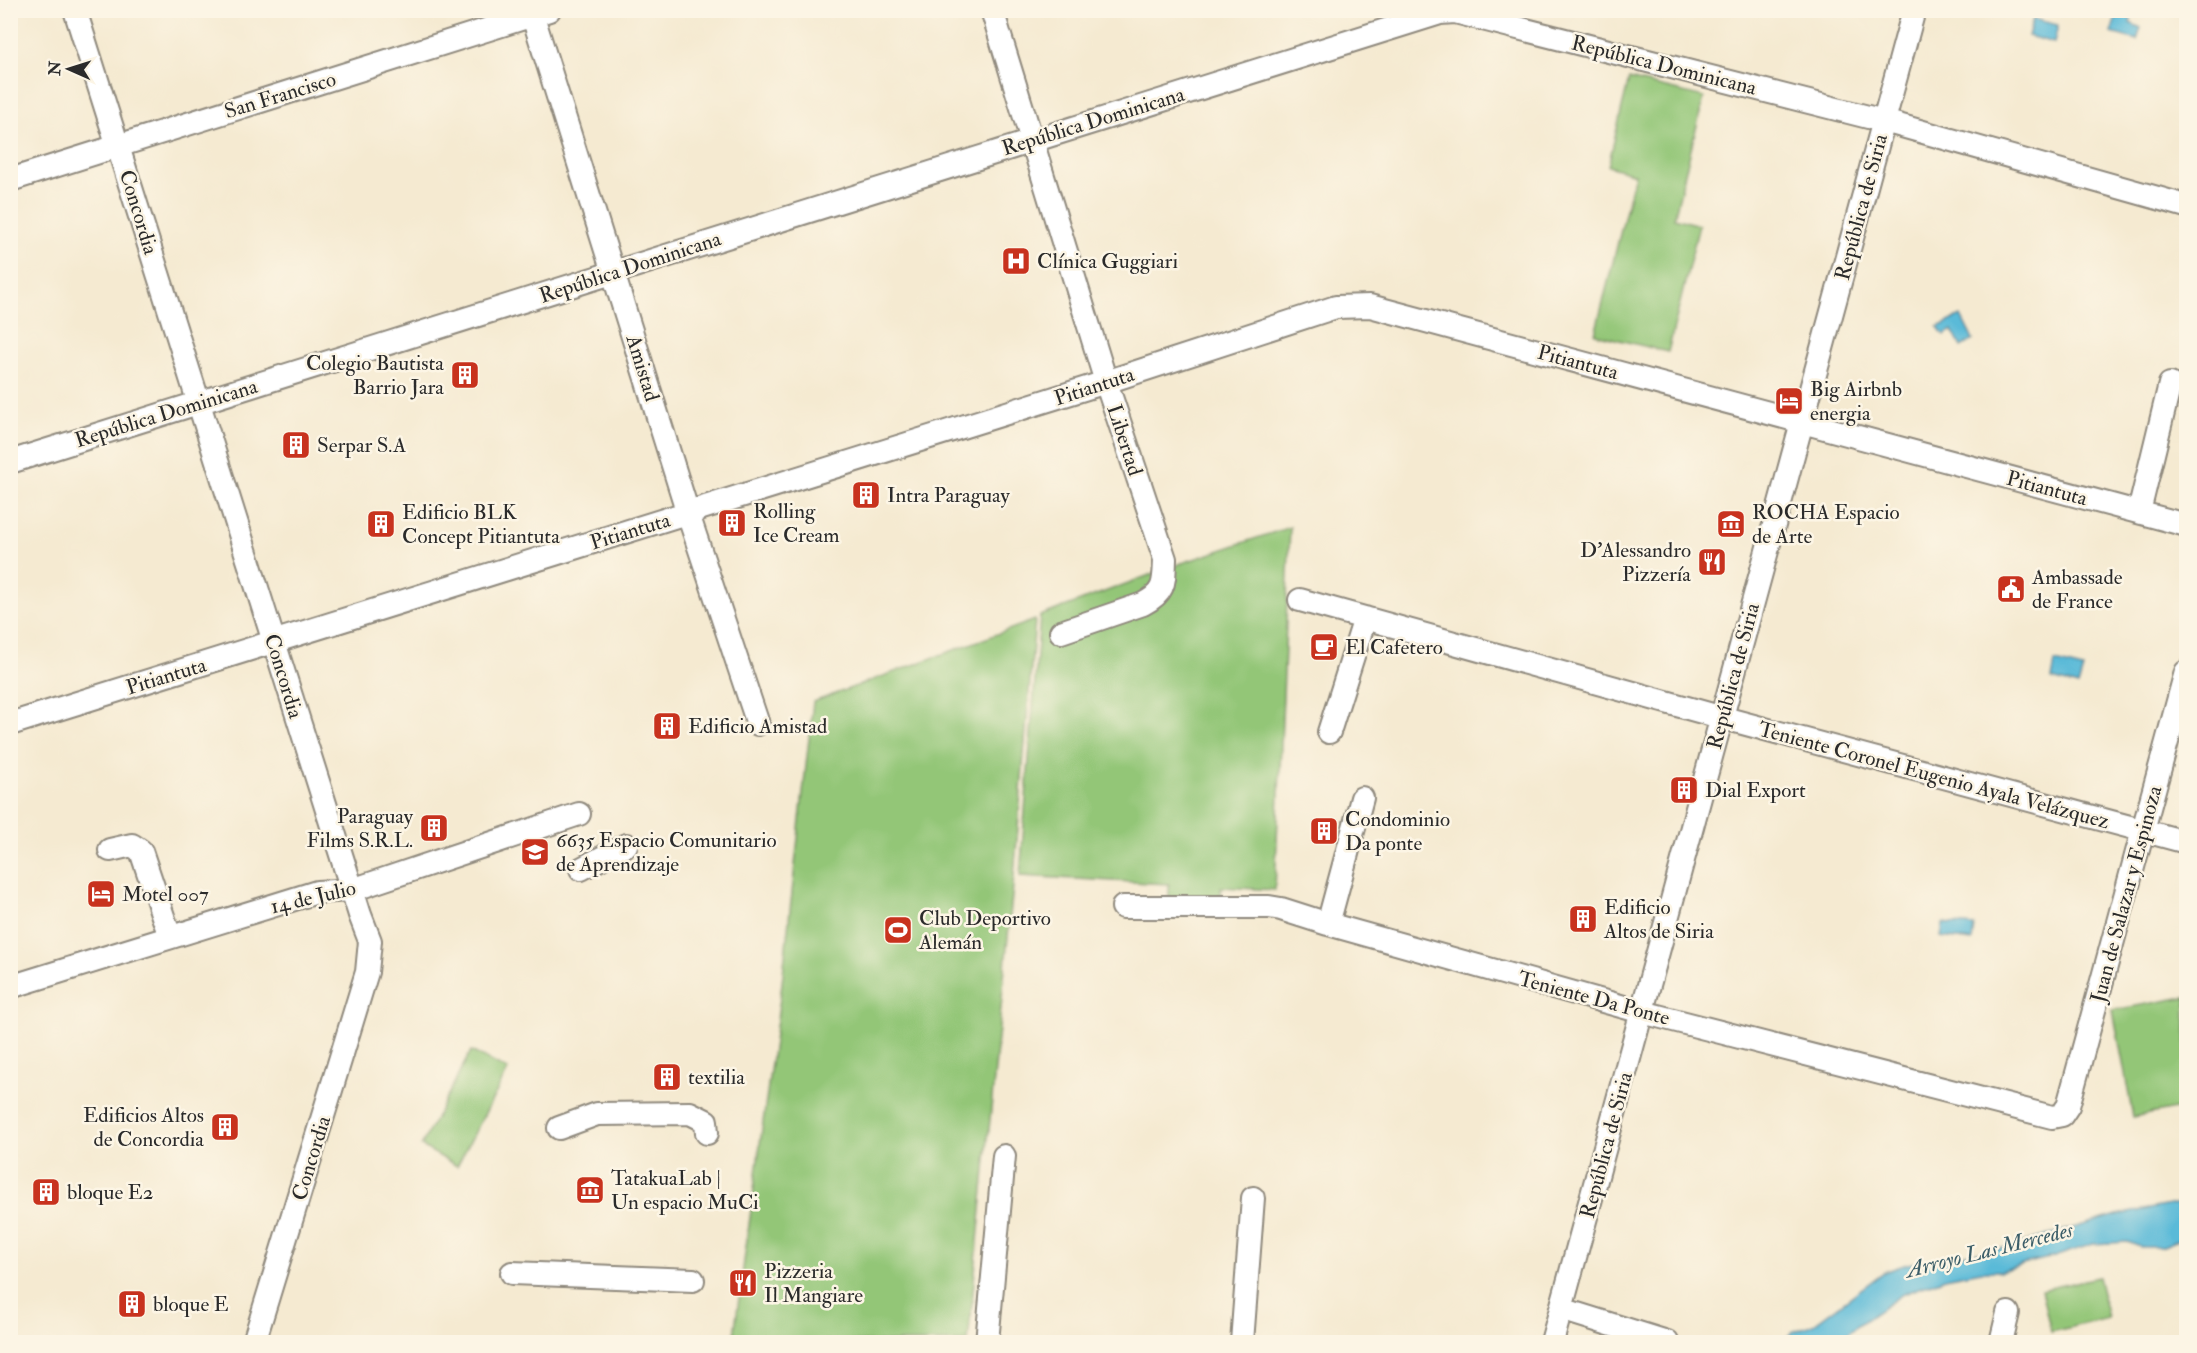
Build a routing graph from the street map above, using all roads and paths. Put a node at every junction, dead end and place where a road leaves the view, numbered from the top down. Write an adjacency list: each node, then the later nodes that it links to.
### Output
1 (75, 10): 8 (street, Concordia)
2 (992, 10): 7 (street, Libertad)
3 (1914, 10): 6 (street, República de Siria)
4 (1455, 11): 6 (street, República Dominicana); 7 (street, República Dominicana)
5 (537, 12): 8 (street, San Francisco); 11 (street, Amistad)
6 (1884, 121): 10 (street, República Dominicana); 15 (street, República de Siria)
7 (1031, 140): 11 (street, República Dominicana); 12 (street, Libertad)
8 (118, 146): 9 (street, San Francisco); 14 (street, Concordia)
9 (10, 180)
10 (2187, 206)
11 (613, 272): 14 (street, República Dominicana); 18 (street, Amistad)
12 (1107, 382): 15 (street, Pitiantuta); 18 (street, Pitiantuta); 22 (street, Libertad)
13 (2170, 384): 17 (street)
14 (199, 403): 16 (street, República Dominicana); 23 (street, Concordia)
15 (1802, 422): 17 (street, Pitiantuta); 25 (street, República de Siria)
16 (10, 462)
17 (2139, 512): 19 (street, Pitiantuta)
18 (688, 513): 23 (street, Pitiantuta); 27 (street, Amistad)
19 (2187, 525)
20 (1300, 600): 21 (street, Teniente Coronel Eugenio Ayala Velázquez)
21 (1365, 618): 25 (street, Teniente Coronel Eugenio Ayala Velázquez); 28 (street)
22 (1061, 632)
23 (274, 643): 26 (street, Pitiantuta); 36 (street, Concordia)
24 (2187, 672): 31 (street, Juan de Salazar y Espinoza)
25 (1722, 717): 31 (street, Teniente Coronel Eugenio Ayala Velázquez); 41 (street, República de Siria)
26 (10, 724)
27 (758, 724)
28 (1329, 732)
29 (1362, 798): 38 (street)
30 (579, 814): 36 (street, 14 de Julio)
31 (2143, 831): 32 (street, Teniente Coronel Eugenio Ayala Velázquez); 42 (street, Juan de Salazar y Espinoza)
32 (2187, 842)
33 (626, 845): 35 (street)
34 (110, 850): 39 (street)
35 (581, 869)
36 (352, 890): 39 (street, 14 de Julio); 51 (street, Concordia)
37 (1123, 907): 38 (street, Teniente Da Ponte)
38 (1328, 924): 41 (street, Teniente Da Ponte)
39 (171, 937): 40 (street, 14 de Julio)
40 (10, 987)
41 (1642, 1012): 42 (street, Teniente Da Ponte); 49 (street, República de Siria)
42 (2070, 1118)
43 (559, 1128): 44 (street)
44 (707, 1133)
45 (1004, 1156): 52 (street)
46 (1253, 1198): 53 (street)
47 (512, 1273): 48 (street)
48 (693, 1280)
49 (1561, 1309): 54 (street, República de Siria); 55 (street)
50 (2008, 1313): 56 (street)
51 (254, 1342)
52 (987, 1342)
53 (1242, 1342)
54 (1552, 1342)
55 (1667, 1342)
56 (2001, 1342)

